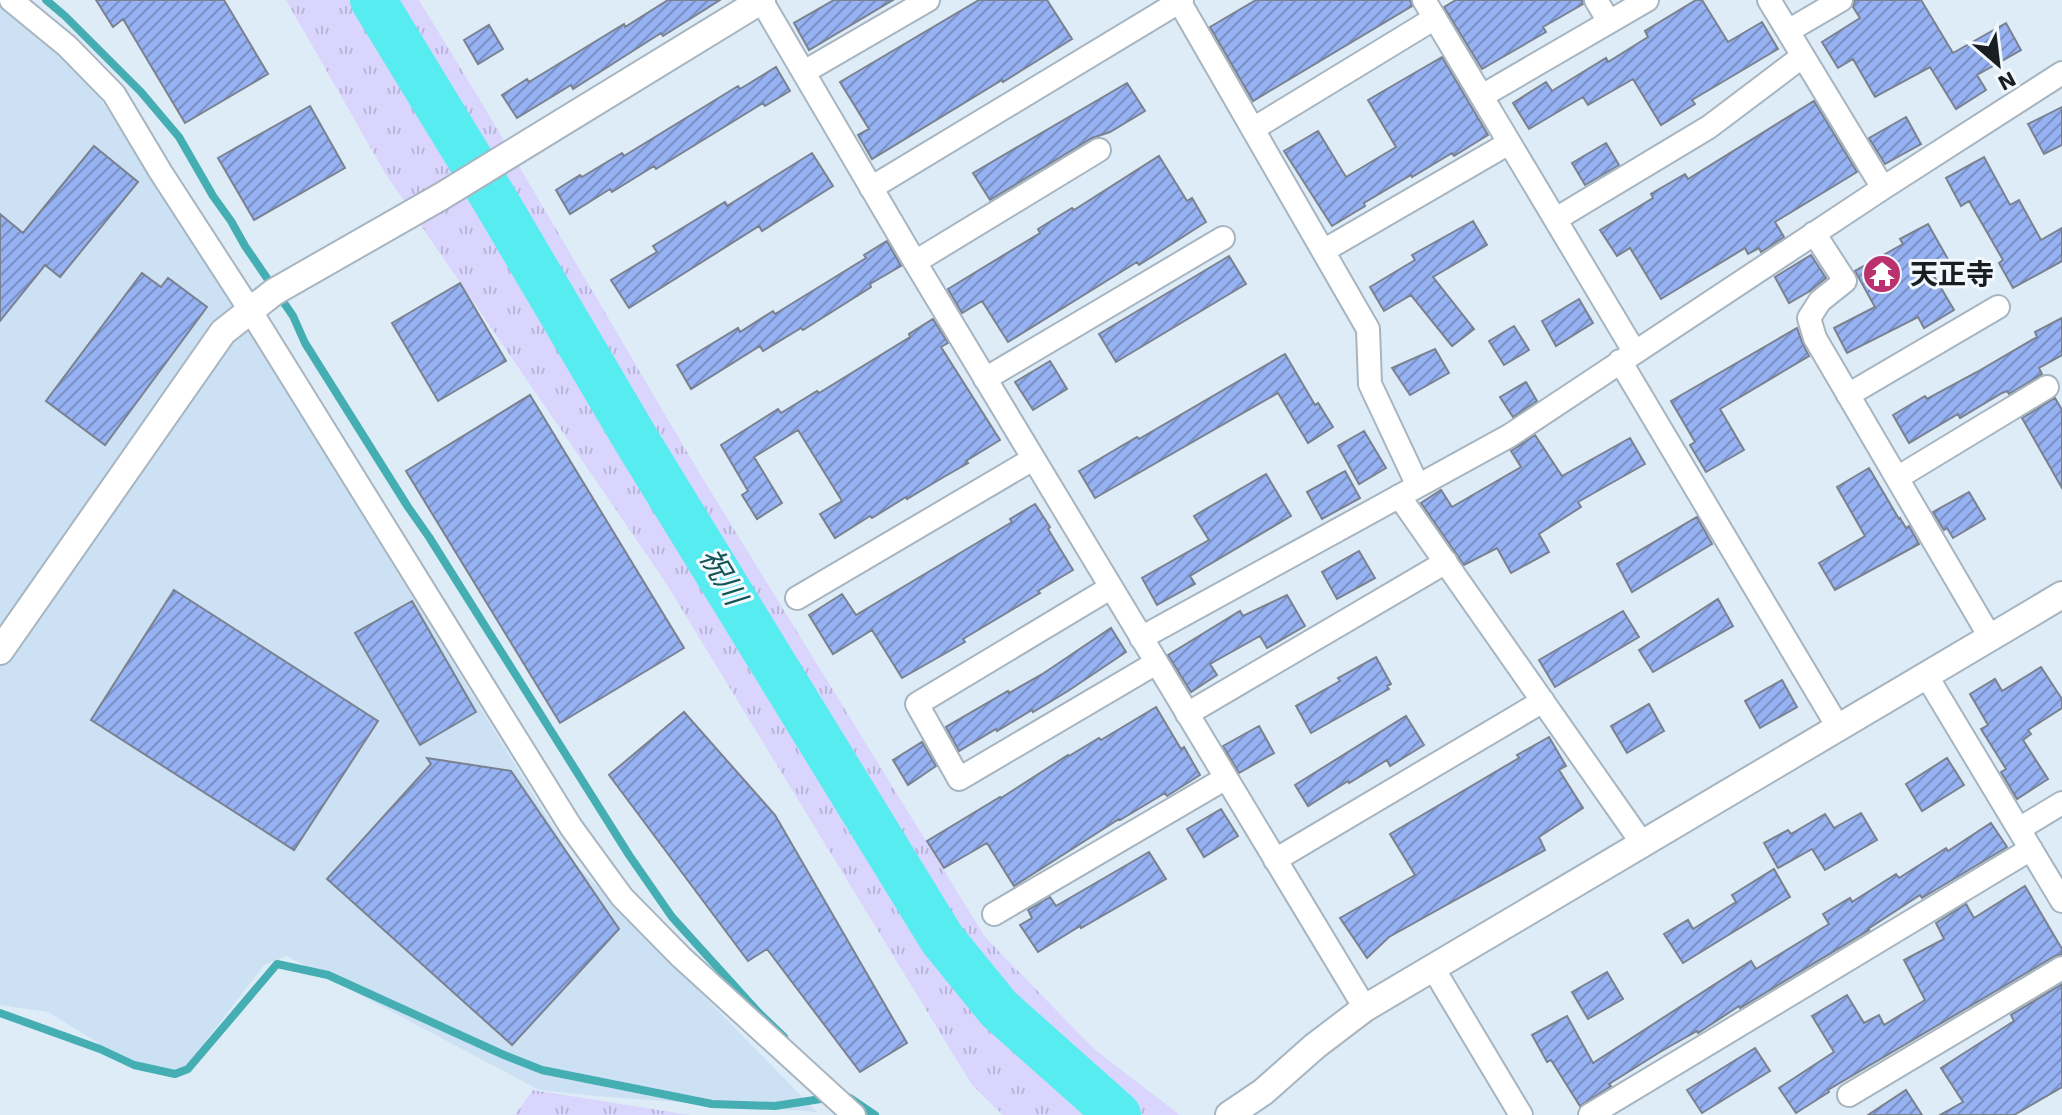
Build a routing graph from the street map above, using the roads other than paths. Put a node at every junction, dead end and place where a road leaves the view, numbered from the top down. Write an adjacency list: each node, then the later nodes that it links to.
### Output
1 (11, 0): 27 (street)
2 (761, 0): 13 (street); 27 (street)
3 (928, 0): 13 (street)
4 (1596, 0): 10 (street)
5 (1647, 0): 10 (street)
6 (1769, 0): 11 (street)
7 (1841, 0): 11 (street)
8 (1181, 1): 16 (street); 19 (street)
9 (1430, 9): 15 (street); 16 (street)
10 (1609, 22): 15 (street)
11 (1788, 31): 12 (street)
12 (1803, 56): 20 (street); 21 (street)
13 (804, 72): 19 (street)
14 (2062, 73): 20 (street)
15 (1482, 96): 17 (street)
16 (1253, 129): 24 (street)
17 (1509, 143): 21 (street); 24 (street)
18 (1099, 150): 25 (street)
19 (871, 188): 25 (street)
20 (1883, 188): 22 (street)
21 (1556, 219): 28 (street)
22 (1814, 233): 28 (street); 31 (street)
23 (1223, 238): 29 (street)
24 (1323, 251): 34 (street)
25 (915, 262): 29 (street)
26 (1998, 307): 31 (street)
27 (250, 310): 41 (street); 59 (street)
28 (1627, 356): 34 (street); 46 (street)
29 (985, 379): 32 (street)
30 (2047, 387): 33 (street)
31 (1848, 395): 33 (street)
32 (1033, 459): 36 (street); 38 (street)
33 (1897, 478): 39 (street)
34 (1408, 491): 35 (street); 40 (street)
35 (1446, 562): 44 (street); 45 (street)
36 (1110, 588): 40 (street); 42 (street)
37 (2062, 595): 39 (street)
38 (797, 598)
39 (1990, 637): 43 (street)
40 (1141, 638): 42 (street)
41 (0, 651)
42 (1156, 663): 45 (street)
43 (1926, 675): 46 (street); 49 (street)
44 (1543, 701): 50 (street); 52 (street)
45 (1187, 714): 47 (street)
46 (1838, 727): 50 (street)
47 (1226, 778): 52 (street); 54 (street)
48 (2062, 803): 49 (street)
49 (2019, 829): 51 (street)
50 (1642, 843): 55 (street)
51 (2031, 849): 53 (street); 62 (street)
52 (1275, 860): 57 (street)
53 (2062, 901)
54 (994, 914)
55 (1433, 968): 57 (street); 61 (street)
56 (2062, 968): 58 (street)
57 (1365, 1008): 60 (street)
58 (1849, 1095)
59 (854, 1115)
60 (1229, 1115)
61 (1521, 1115)
62 (1590, 1115)

